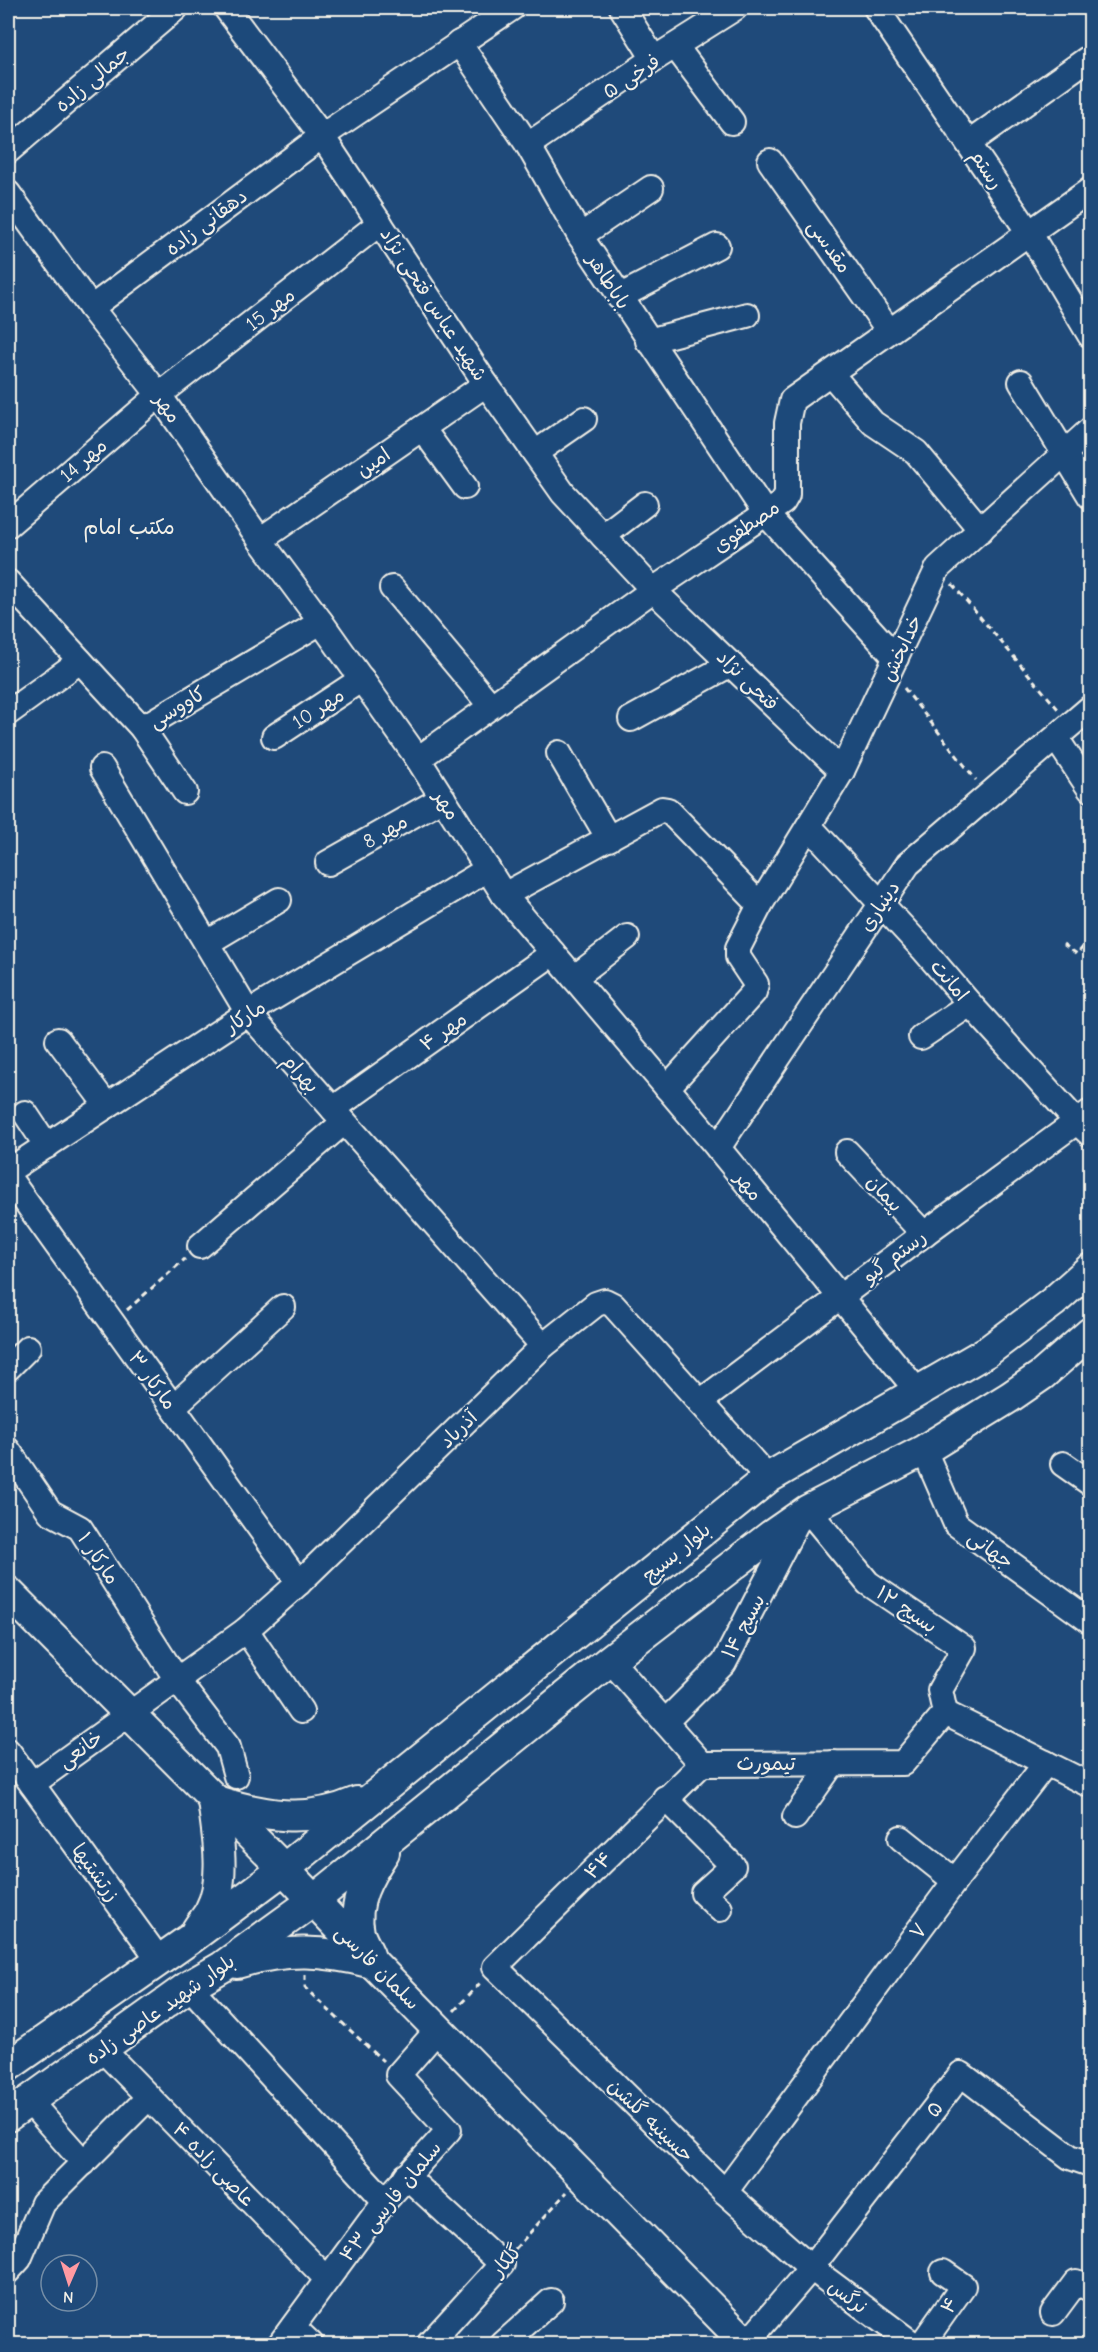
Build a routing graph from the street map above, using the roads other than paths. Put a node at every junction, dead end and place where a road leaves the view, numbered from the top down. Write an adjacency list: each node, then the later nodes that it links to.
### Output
1 (176, 8): 15 (street, جمالی زاده)
2 (226, 8): 12 (street, شهید عباس فتحی نژاد)
3 (512, 8): 7 (street, دهقانی زاده)
4 (622, 8): 10 (street)
5 (735, 8): 8 (street, فرخی ۵)
6 (876, 8): 13 (street, رستم)
7 (459, 43): 12 (street, دهقانی زاده); 14 (street, باباطاهر)
8 (676, 47): 10 (street, فرخی ۵); 11 (street)
9 (1090, 57): 13 (street)
10 (654, 59): 14 (street, فرخی ۵)
11 (732, 122)
12 (322, 136): 20 (street, شهید عباس فتحی نژاد); 25 (street, دهقانی زاده)
13 (969, 143): 21 (street, رستم)
14 (528, 145): 22 (street, باباطاهر)
15 (8, 151)
16 (770, 161): 28 (street, مقدسی)
17 (651, 188): 22 (street)
18 (1090, 190): 21 (street, مصطفوی)
19 (8, 194): 25 (street, مهر)
20 (380, 223): 32 (street, شهید عباس فتحی نژاد); 33 (street, مهر 15)
21 (1030, 234): 27 (street, رستم); 28 (street, مصطفوی)
22 (580, 237): 24 (street, باباطاهر)
23 (717, 246): 24 (street)
24 (619, 297): 29 (street, باباطاهر)
25 (91, 308): 33 (street, مهر)
26 (747, 315): 29 (street)
27 (1087, 322)
28 (889, 331): 30 (street, مصطفوی)
29 (648, 341): 42 (street, باباطاهر)
30 (831, 374): 42 (street, مصطفوی); 44 (street)
31 (1021, 382): 38 (street)
32 (486, 384): 35 (street, امین); 37 (street, شهید عباس فتحی نژاد)
33 (159, 395): 43 (street, مهر 14); 46 (street, مهر)
34 (585, 418): 37 (street)
35 (422, 428): 39 (street); 46 (street, امین)
36 (1090, 430): 38 (street, خدابخش)
37 (535, 453): 45 (street, شهید عباس فتحی نژاد)
38 (1065, 453): 40 (street); 44 (street, خدابخش)
39 (465, 487)
40 (1090, 496)
41 (645, 504): 45 (street)
42 (765, 513): 49 (street, مصطفوی); 53 (street, باباطاهر)
43 (8, 525)
44 (981, 530): 53 (street, خدابخش)
45 (603, 536): 49 (street, شهید عباس فتحی نژاد)
46 (260, 540): 50 (street, مهر)
47 (8, 582): 51 (street, کاووسی)
48 (392, 588): 55 (street)
49 (653, 590): 52 (street, فتحی نژاد); 55 (street, مصطفوی)
50 (321, 622): 54 (street, مهر); 59 (street, کاووسی)
51 (80, 661): 57 (street); 59 (street, کاووسی)
52 (731, 664): 58 (street); 65 (street, فتحی نژاد)
53 (893, 664): 65 (street, خدابخش)
54 (362, 679): 61 (street, مهر 10); 63 (street, مهر)
55 (491, 706): 63 (street, مصطفوی)
56 (1090, 708): 60 (street, دینیاری)
57 (8, 713)
58 (631, 719)
59 (142, 729): 67 (street)
60 (1064, 731): 66 (street); 75 (street, دینیاری)
61 (274, 737)
62 (559, 753): 70 (street)
63 (418, 759): 68 (street, مهر)
64 (102, 768): 78 (street, بهرام)
65 (842, 771): 69 (street, خدابخش)
66 (1090, 789)
67 (185, 792)
68 (443, 798): 71 (street, مهر 8); 72 (street, مهر)
69 (809, 826): 75 (street, امانت); 76 (street, خدابخش)
70 (609, 839): 73 (street); 76 (street)
71 (328, 863)
72 (488, 869): 73 (street, مهر); 82 (street, مارکار)
73 (504, 895): 79 (street, مهر)
74 (279, 900): 78 (street)
75 (880, 903): 81 (street, امانت); 91 (street, دینیاری)
76 (760, 905): 85 (street, خدابخش)
77 (627, 938): 80 (street)
78 (207, 943): 82 (street, بهرام)
79 (553, 953): 80 (street, مهر); 88 (street, مهر ۴)
80 (574, 978): 85 (street, مهر)
81 (969, 1004): 83 (street); 89 (street, امانت)
82 (248, 1014): 86 (street, مارکار); 88 (street, بهرام)
83 (921, 1037)
84 (58, 1040): 86 (street)
85 (667, 1088): 91 (street, مهر)
86 (107, 1106): 90 (street, مارکار)
87 (25, 1113): 90 (street)
88 (338, 1115): 96 (street, مهر ۴); 101 (street, بهرام)
89 (1086, 1123): 95 (street, رستم گیو)
90 (47, 1146): 93 (street, مارکار)
91 (718, 1148): 98 (street, مهر)
92 (847, 1152): 95 (street, پیمان)
93 (8, 1171)
94 (8, 1178): 106 (street, مارکار ۳)
95 (924, 1234): 98 (street, رستم گیو)
96 (200, 1246)
97 (1090, 1269): 104 (main road, بلوار بسیج)
98 (839, 1297): 104 (street, مهر); 105 (street, رستم گیو)
99 (283, 1307): 106 (street)
100 (1090, 1333): 108 (main road)
101 (543, 1346): 105 (street, آذرباد); 114 (street, آذرباد)
102 (28, 1348): 103 (street)
103 (8, 1368)
104 (919, 1393): 110 (main road, بلوار بسیج)
105 (700, 1402): 110 (street, آذرباد)
106 (173, 1407): 114 (street, مارکار ۳)
107 (8, 1450): 121 (street, مارکار ۱)
108 (924, 1450): 112 (main road); 118 (street, جهانی)
109 (1063, 1464): 111 (street)
110 (768, 1478): 113 (main road, بلوار بسیج)
111 (1090, 1483)
112 (805, 1513): 116 (main road); 123 (street, بسیج ۱۲); 125 (street, بسیج ۱۴)
113 (650, 1573): 116 (main road); 117 (main road, بلوار بسیج)
114 (299, 1583): 119 (street, آذرباد)
115 (8, 1592): 124 (main road, سلمان فارسی)
116 (680, 1606): 120 (main road)
117 (601, 1612): 120 (main road); 133 (main road, بلوار بسیج)
118 (1090, 1621)
119 (246, 1630): 121 (street, آذرباد); 122 (street)
120 (616, 1655): 125 (street); 137 (main road)
121 (177, 1680): 124 (street, آذرباد); 130 (street, مارکار ۱)
122 (301, 1711)
123 (945, 1713): 127 (street, تیمورث); 128 (street)
124 (129, 1715): 131 (street, خانعی); 135 (main road, سلمان فارسی)
125 (665, 1722): 129 (street)
126 (8, 1751): 131 (street, زرتشتیها)
127 (833, 1763): 129 (street, تیمورث); 136 (street)
128 (1046, 1763): 132 (street); 140 (street, ۷)
129 (702, 1764): 134 (street, ۴۴)
130 (236, 1776)
131 (32, 1784): 144 (street, زرتشتیها)
132 (1090, 1785)
133 (373, 1796): 135 (main road); 139 (main road, بلوار بسیج)
134 (665, 1798): 142 (street); 147 (street, ۴۴)
135 (213, 1800): 139 (main road, سلمان فارسی); 143 (main road)
136 (795, 1817)
137 (397, 1832): 141 (main road); 145 (main road)
138 (901, 1838): 140 (street)
139 (284, 1869): 141 (main road, سلمان فارسی); 143 (main road, بلوار شهید عاصی زاده)
140 (955, 1881): 157 (street, ۷)
141 (313, 1901): 145 (main road, سلمان فارسی); 146 (main road, بلوار شهید عاصی زاده)
142 (720, 1909)
143 (190, 1939): 144 (main road, بلوار شهید عاصی زاده)
144 (160, 1960): 151 (main road, بلوار شهید عاصی زاده)
145 (373, 1963): 146 (main road); 149 (main road, سلمان فارسی)
146 (222, 1967): 148 (main road, بلوار شهید عاصی زاده)
147 (495, 1967): 157 (street, حسینیه گلشن)
148 (189, 1986): 150 (main road, بلوار شهید عاصی زاده); 158 (street)
149 (438, 2028): 156 (street, سلمان فارسی ۴۳); 170 (main road, سلمان فارسی)
150 (102, 2049): 152 (street, عاصی زاده ۴); 153 (main road, بلوار شهید عاصی زاده)
151 (8, 2066)
152 (149, 2097): 154 (street); 162 (street, عاصی زاده ۴)
153 (18, 2109): 154 (street)
154 (84, 2163): 160 (street)
155 (1090, 2164): 159 (street, ۵)
156 (406, 2176): 158 (street, سلمان فارسی ۴۳); 167 (street, گلکار)
157 (725, 2192): 159 (street, حسینیه گلشن)
158 (385, 2201): 162 (street, سلمان فارسی ۴۳)
159 (811, 2268): 170 (street); 171 (street, نرگس)
160 (8, 2271)
161 (943, 2272): 172 (street, ۴)
162 (327, 2279): 166 (street, سلمان فارسی ۴۳)
163 (1090, 2289): 165 (street)
164 (551, 2301): 169 (street)
165 (1053, 2313)
166 (286, 2336): 168 (street)
167 (438, 2342)
168 (311, 2344)
169 (503, 2344)
170 (746, 2344)
171 (913, 2344)
172 (922, 2344)

